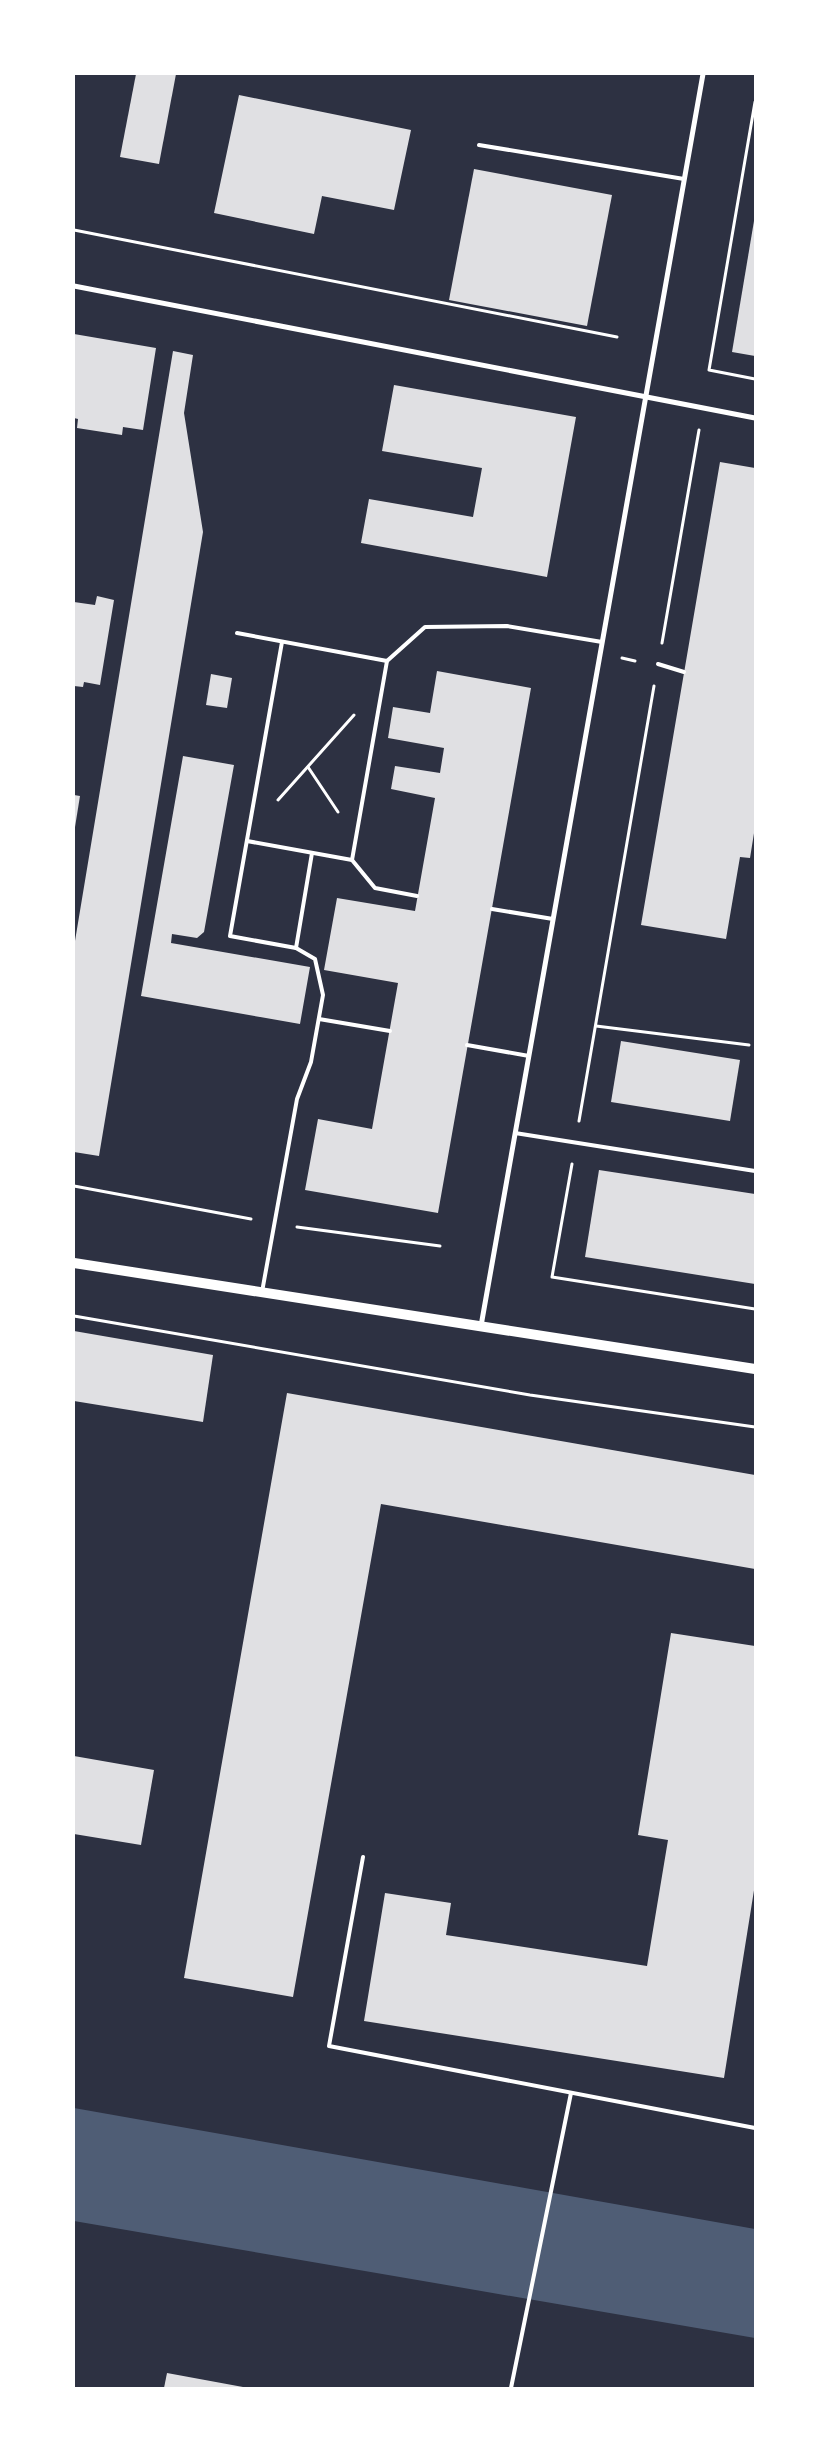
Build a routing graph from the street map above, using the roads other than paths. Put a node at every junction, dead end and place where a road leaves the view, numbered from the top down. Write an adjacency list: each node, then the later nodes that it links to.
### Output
1 (703, 74): 3 (street)
2 (479, 145): 3 (lane)
3 (684, 178): 5 (street)
4 (74, 286): 5 (street)
5 (645, 397): 6 (street); 9 (street)
6 (755, 418)
7 (236, 633): 8 (lane)
8 (282, 642): 10 (lane); 13 (lane)
9 (602, 642): 10 (lane); 18 (street)
10 (388, 661): 15 (lane)
11 (658, 664): 12 (lane)
12 (684, 672)
13 (246, 841): 14 (lane); 19 (lane)
14 (312, 853): 15 (lane); 19 (lane)
15 (352, 860): 16 (lane)
16 (418, 896)
17 (492, 909): 18 (lane)
18 (553, 919): 23 (street)
19 (296, 948): 20 (lane)
20 (319, 1019): 21 (lane); 27 (lane)
21 (390, 1031)
22 (467, 1045): 23 (lane)
23 (529, 1056): 24 (street)
24 (515, 1132): 25 (lane); 28 (street)
25 (755, 1171)
26 (74, 1263): 27 (main road)
27 (262, 1292): 28 (main road)
28 (481, 1326): 29 (main road)
29 (755, 1369)
30 (363, 1857): 31 (lane)
31 (571, 2093): 32 (lane); 33 (lane)
32 (755, 2128)
33 (511, 2388)

